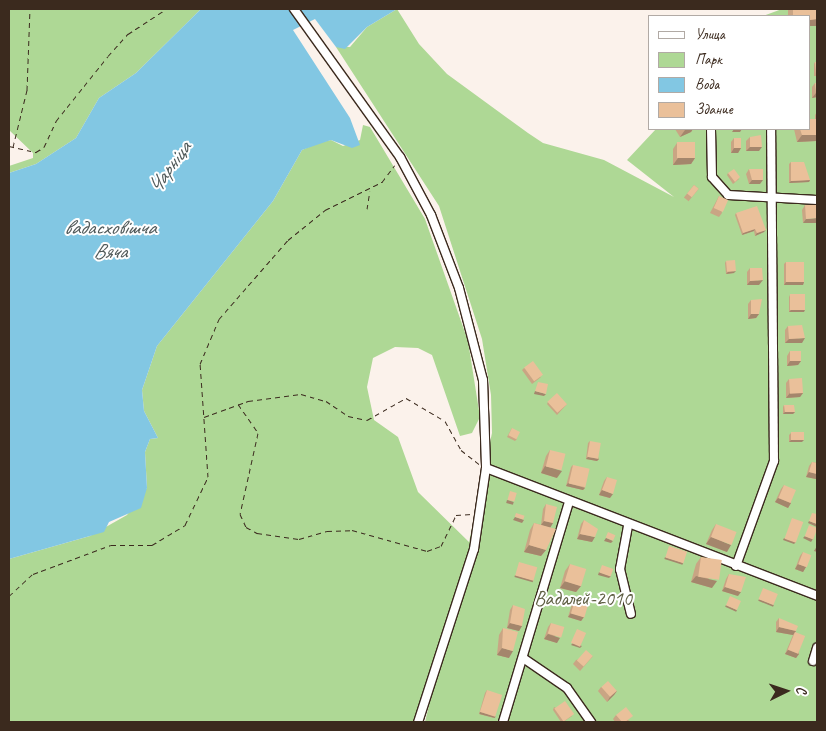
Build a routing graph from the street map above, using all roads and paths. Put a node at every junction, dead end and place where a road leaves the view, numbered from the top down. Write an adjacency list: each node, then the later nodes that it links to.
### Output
1 (30, 9): 7 (path)
2 (166, 9): 7 (path)
3 (294, 9): 8 (street)
4 (711, 130): 10 (street)
5 (771, 130): 10 (street)
6 (9, 146): 7 (path)
7 (13, 148)
8 (400, 158): 9 (path); 15 (street)
9 (370, 190): 12 (path); 14 (path)
10 (772, 199): 11 (street); 19 (street)
11 (817, 200)
12 (367, 209)
13 (238, 404): 14 (path); 15 (path); 17 (path)
14 (204, 417): 20 (path)
15 (486, 468): 16 (street); 17 (street)
16 (569, 502): 18 (street); 24 (street)
17 (480, 514): 26 (street)
18 (628, 526): 19 (street); 22 (street)
19 (736, 566): 21 (street)
20 (9, 596)
21 (817, 596)
22 (631, 614)
23 (817, 648): 25 (street)
24 (523, 658): 27 (street); 28 (street)
25 (813, 661)
26 (418, 722)
27 (503, 722)
28 (591, 722)

